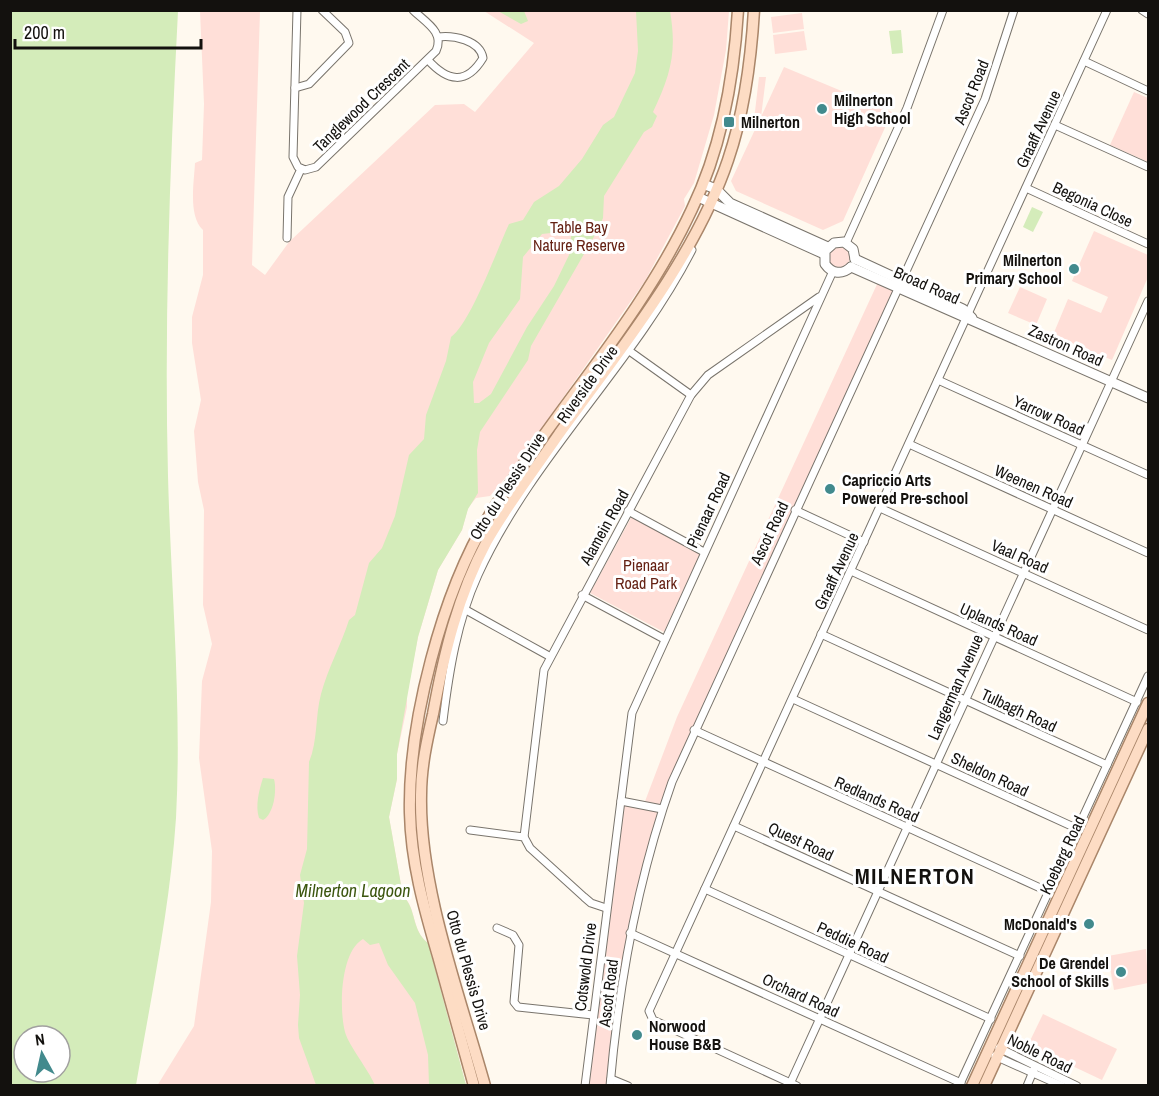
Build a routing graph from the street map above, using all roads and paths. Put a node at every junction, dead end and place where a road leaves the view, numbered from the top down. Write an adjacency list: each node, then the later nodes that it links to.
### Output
1 (297, 10): 14 (street, Tanglewood Crescent)
2 (322, 10): 14 (street)
3 (413, 10): 11 (street)
4 (738, 10): 19 (main road, Otto du Plessis Drive)
5 (754, 10): 21 (main road, Otto du Plessis Drive)
6 (943, 10): 27 (street)
7 (1014, 10): 32 (street, Ascot Road)
8 (1107, 10): 13 (street, Graaff Avenue)
9 (1142, 10): 10 (street)
10 (1149, 14)
11 (438, 37): 12 (street, Tanglewood Crescent); 12 (street)
12 (428, 60): 18 (street, Tanglewood Crescent)
13 (1084, 61): 15 (street); 16 (street, Graaff Avenue)
14 (295, 88): 18 (street, Tanglewood Crescent)
15 (1149, 91)
16 (1055, 125): 17 (street); 20 (street, Graaff Avenue)
17 (1149, 166)
18 (301, 169): 26 (street)
19 (703, 184): 21 (street); 22 (main road, Otto du Plessis Drive)
20 (1026, 188): 28 (street, Begonia Close); 36 (street, Graaff Avenue)
21 (716, 189): 23 (main road, Otto du Plessis Drive); 24 (street)
22 (698, 197): 23 (street); 100 (main road, Otto du Plessis Drive)
23 (710, 203): 24 (street); 101 (main road, Otto du Plessis Drive)
24 (756, 219): 29 (street)
25 (701, 232): 40 (street, Riverside Drive)
26 (287, 238)
27 (846, 243): 29 (street); 30 (street)
28 (1149, 244)
29 (826, 250): 31 (street)
30 (853, 263): 31 (street); 32 (street, Broad Road)
31 (833, 271): 33 (street, Pienaar Road)
32 (899, 284): 36 (street, Broad Road); 50 (street, Ascot Road)
33 (822, 296): 35 (street, Alamein Road); 39 (street, Pienaar Road)
34 (1149, 301): 37 (street, Langerman Avenue)
35 (797, 313): 39 (street); 43 (street, Alamein Road)
36 (969, 317): 41 (street, Graaff Avenue); 42 (street, Zastron Road)
37 (1141, 318): 38 (street); 42 (street, Langerman Avenue)
38 (1149, 322)
39 (808, 325): 53 (street, Pienaar Road)
40 (628, 350): 43 (street); 58 (street, Riverside Drive)
41 (938, 380): 45 (street, Graaff Avenue); 46 (street, Yarrow Road)
42 (1111, 381): 44 (street, Zastron Road); 46 (street, Langerman Avenue)
43 (691, 395): 51 (street, Alamein Road)
44 (1149, 398)
45 (909, 444): 48 (street, Graaff Avenue); 49 (street, Weenen Road)
46 (1082, 445): 47 (street, Yarrow Road); 49 (street, Langerman Avenue)
47 (1149, 475)
48 (880, 508): 52 (street, Graaff Avenue); 56 (street, Vaal Road)
49 (1053, 509): 54 (street, Weenen Road); 56 (street, Langerman Avenue)
50 (795, 510): 52 (street); 71 (street, Ascot Road)
51 (628, 511): 53 (street); 57 (street, Alamein Road)
52 (864, 542): 55 (street, Graaff Avenue)
53 (704, 552): 62 (street, Pienaar Road)
54 (1149, 553)
55 (850, 571): 60 (street, Graaff Avenue); 61 (street, Uplands Road)
56 (1023, 573): 59 (street, Vaal Road); 61 (street, Langerman Avenue)
57 (582, 595): 62 (street); 63 (street, Alamein Road)
58 (466, 610): 63 (street); 69 (street, Riverside Drive)
59 (1149, 630)
60 (821, 634): 65 (street, Graaff Avenue); 66 (street, Tulbagh Road)
61 (993, 636): 66 (street, Langerman Avenue); 67 (street, Uplands Road)
62 (664, 639): 75 (street, Pienaar Road)
63 (549, 656): 81 (street, Alamein Road)
64 (1149, 676): 67 (street)
65 (793, 699): 72 (street, Graaff Avenue); 73 (street, Sheldon Road)
66 (965, 700): 73 (street, Langerman Avenue); 74 (street, Tulbagh Road)
67 (1137, 702): 74 (street)
68 (1149, 703): 94 (main road, Koeberg Road)
69 (443, 721)
70 (1149, 729): 94 (main road, Koeberg Road)
71 (694, 730): 72 (street, Redlands Road); 76 (street, Ascot Road)
72 (763, 763): 77 (street, Graaff Avenue); 78 (street, Redlands Road)
73 (935, 764): 78 (street, Langerman Avenue); 79 (street, Sheldon Road)
74 (1107, 765): 79 (street)
75 (621, 801): 76 (street); 85 (street, Pienaar Road)
76 (662, 809): 87 (street, Ascot Road)
77 (734, 826): 82 (street, Graaff Avenue); 83 (street, Quest Road)
78 (905, 827): 83 (street, Langerman Avenue); 84 (street, Redlands Road)
79 (1078, 829): 84 (street)
80 (470, 830): 81 (street)
81 (524, 837): 85 (street, Cotswold Drive)
82 (705, 890): 88 (street, Graaff Avenue); 89 (street, Peddie Road)
83 (876, 890): 89 (street, Langerman Avenue); 90 (street, Quest Road)
84 (1049, 892): 90 (street)
85 (606, 908): 91 (street, Cotswold Drive)
86 (497, 928): 91 (street)
87 (630, 933): 88 (street, Orchard Road); 97 (street, Ascot Road)
88 (676, 953): 92 (street, Orchard Road); 98 (street, Graaff Avenue)
89 (849, 955): 92 (street, Langerman Avenue); 93 (street, Peddie Road)
90 (1020, 956): 93 (street)
91 (593, 1015): 102 (street, Cotswold Drive)
92 (819, 1018): 98 (street, Langerman Avenue); 99 (street, Orchard Road)
93 (991, 1020): 99 (street)
94 (994, 1051): 95 (street, Noble Road); 96 (street, Noble Road); 104 (main road, Koeberg Road); 105 (main road, Koeberg Road)
95 (1036, 1064): 96 (street); 108 (street, Noble Road)
96 (1032, 1073): 106 (street); 107 (street, Noble Road)
97 (610, 1082): 103 (street)
98 (792, 1084)
99 (960, 1084)
100 (474, 1086)
101 (485, 1086)
102 (585, 1086)
103 (628, 1086)
104 (972, 1086)
105 (984, 1086)
106 (1027, 1086)
107 (1062, 1086)
108 (1077, 1086)

